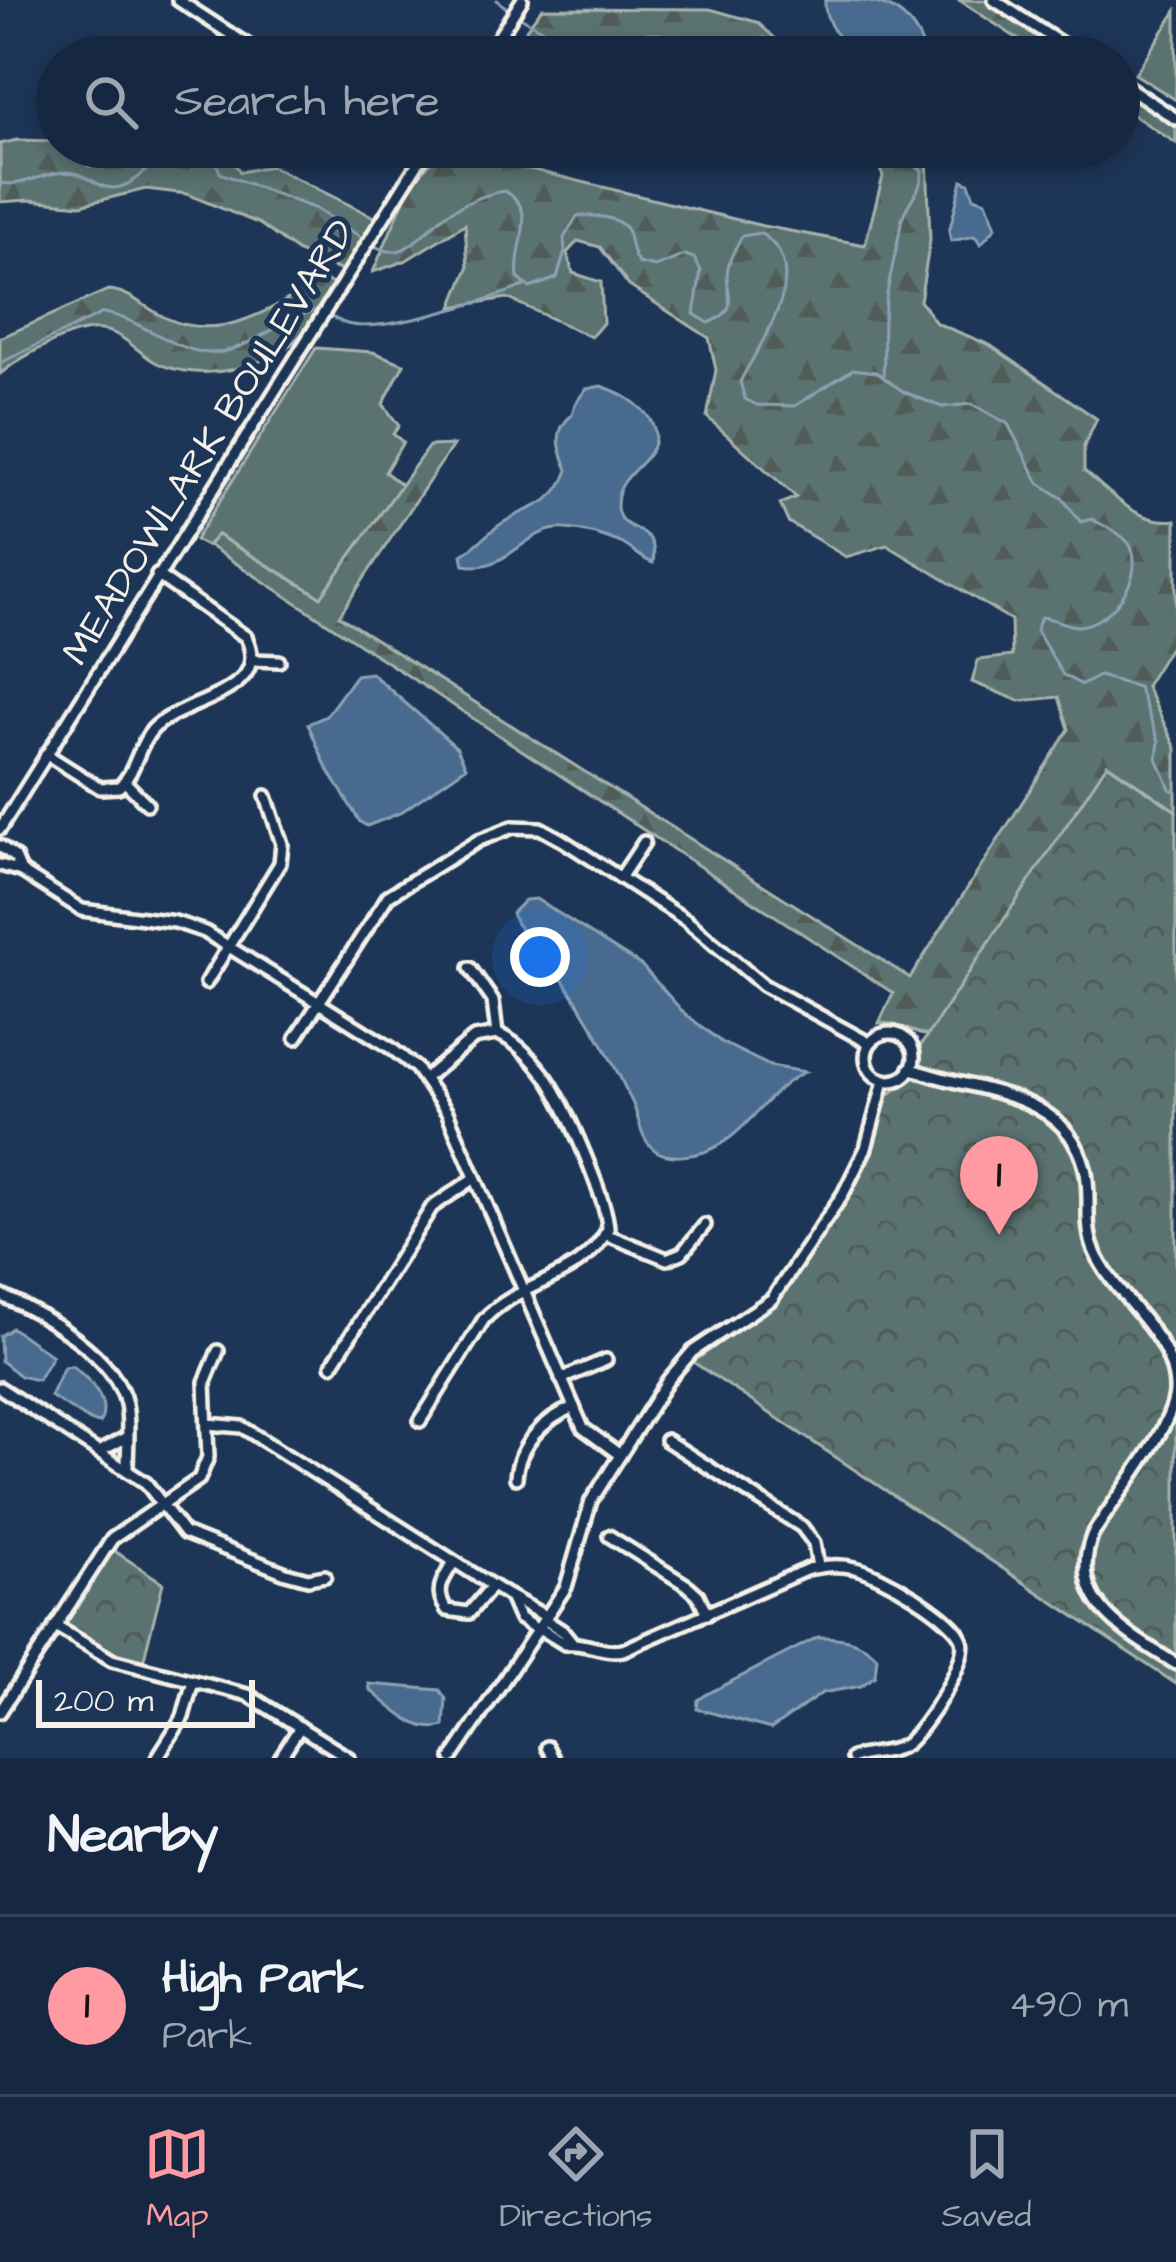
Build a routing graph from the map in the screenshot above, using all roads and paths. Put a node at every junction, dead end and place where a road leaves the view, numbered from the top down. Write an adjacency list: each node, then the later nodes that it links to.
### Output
1 (178, 0): 4 (street)
2 (522, 0): 5 (street)
3 (994, 0): 6 (street)
4 (234, 36)
5 (499, 36)
6 (1050, 36)
7 (1140, 95): 8 (street)
8 (1176, 119)
9 (415, 168): 10 (street, MEADOWLARK BOULEVARD)
10 (157, 575): 11 (street); 13 (street, MEADOWLARK BOULEVARD)
11 (252, 660): 12 (street); 14 (street)
12 (279, 661)
13 (46, 754): 14 (street); 17 (street, MEADOWLARK BOULEVARD)
14 (125, 782): 16 (street)
15 (266, 796): 23 (street)
16 (147, 804)
17 (0, 829)
18 (644, 842): 22 (street)
19 (0, 846): 21 (street)
20 (0, 865): 21 (street)
21 (21, 871): 23 (street)
22 (620, 878): 26 (street); 29 (street)
23 (229, 946): 25 (street); 26 (street)
24 (470, 968): 27 (street)
25 (206, 983)
26 (318, 1002): 28 (street); 31 (street)
27 (497, 1034): 31 (street); 35 (street)
28 (296, 1038)
29 (869, 1043): 30 (street); 32 (street)
30 (910, 1068): 32 (street); 61 (street)
31 (424, 1079): 33 (street)
32 (884, 1081): 49 (street)
33 (476, 1178): 36 (street); 40 (street)
34 (705, 1225): 35 (street)
35 (605, 1234): 36 (street)
36 (524, 1290): 41 (street); 44 (street)
37 (0, 1295): 46 (street)
38 (218, 1351): 45 (street)
39 (606, 1360): 41 (street)
40 (332, 1365)
41 (561, 1378): 43 (street)
42 (0, 1388): 48 (street)
43 (574, 1407): 49 (street); 51 (street)
44 (420, 1421)
45 (207, 1424): 52 (street); 54 (street)
46 (127, 1437): 48 (street); 50 (street)
47 (666, 1440): 55 (street)
48 (99, 1452): 50 (street)
49 (620, 1455): 59 (street)
50 (127, 1470): 52 (street)
51 (516, 1478)
52 (162, 1505): 56 (street); 60 (street)
53 (609, 1536): 58 (street)
54 (454, 1562): 57 (street); 57 (street)
55 (818, 1567): 58 (street); 71 (street)
56 (325, 1576)
57 (492, 1586): 59 (street)
58 (707, 1614): 59 (street)
59 (541, 1623): 69 (street)
60 (56, 1626): 62 (street); 63 (street)
61 (1176, 1664)
62 (193, 1681): 64 (street); 66 (street)
63 (0, 1712)
64 (300, 1727): 67 (street); 68 (street)
65 (548, 1747): 70 (street)
66 (157, 1758)
67 (280, 1758)
68 (349, 1758)
69 (452, 1758)
70 (553, 1758)
71 (852, 1758)

